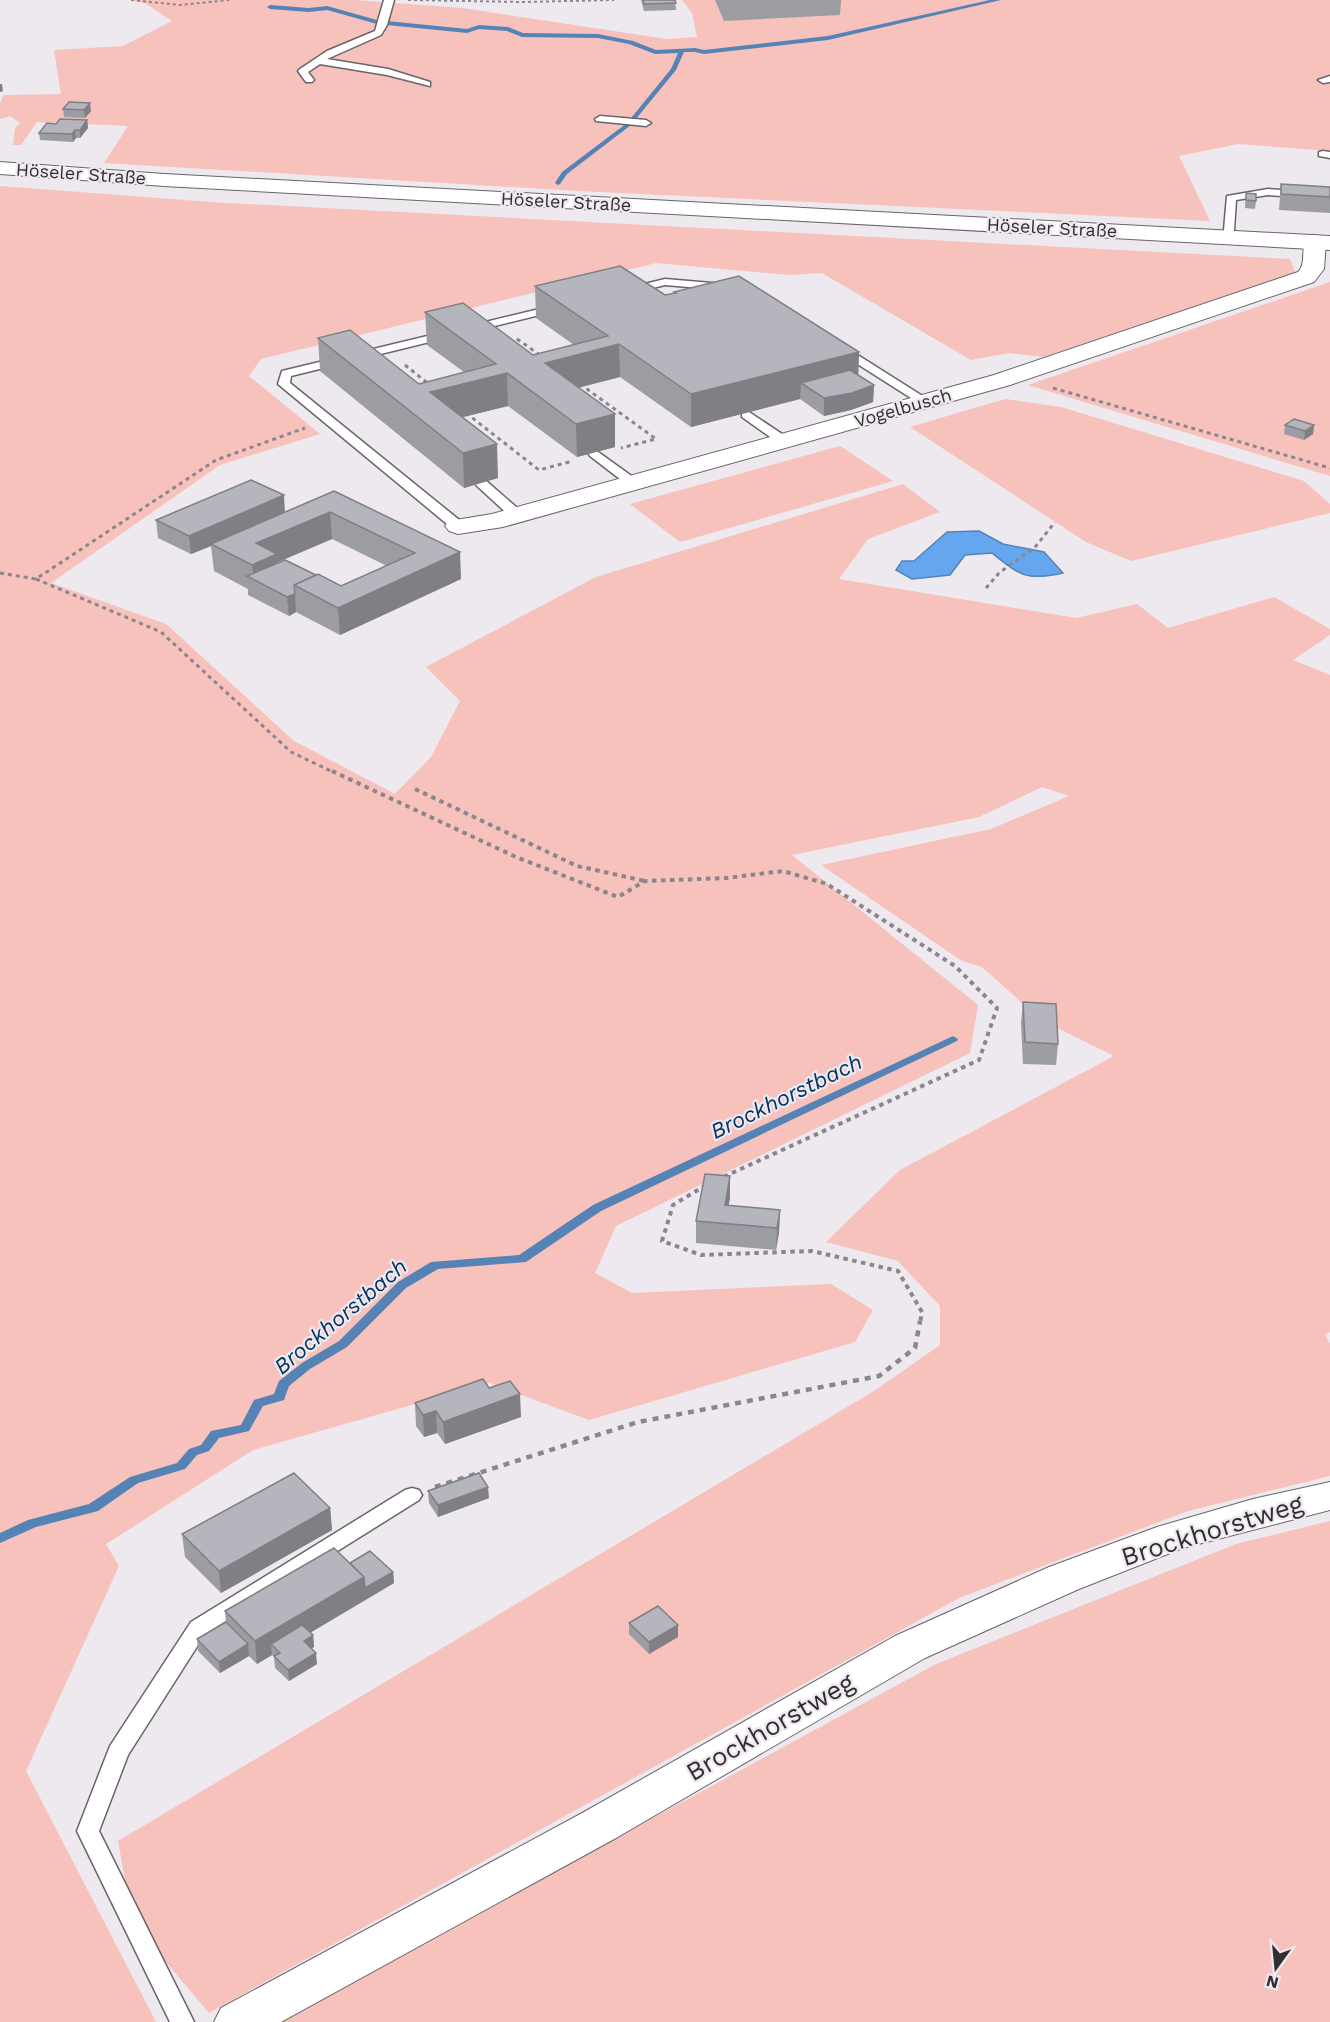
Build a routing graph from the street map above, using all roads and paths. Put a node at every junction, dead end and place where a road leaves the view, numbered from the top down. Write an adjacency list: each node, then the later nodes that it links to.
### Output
1 (130, 0): 2 (path)
2 (229, 0)
3 (388, 0): 4 (path); 5 (lane)
4 (614, 0)
5 (320, 61): 6 (lane); 7 (lane)
6 (309, 80)
7 (427, 84)
8 (600, 119): 9 (lane)
9 (646, 123)
10 (0, 168): 12 (street, Höseler Straße)
11 (1330, 196): 12 (lane)
12 (1225, 238): 13 (street, Höseler Straße)
13 (1323, 243): 21 (street, Vogelbusch)
14 (734, 288): 15 (lane)
15 (620, 293)
16 (563, 307): 17 (lane)
17 (495, 323): 19 (lane); 20 (path)
18 (826, 339): 25 (lane)
19 (385, 350): 23 (path); 29 (lane)
20 (543, 358)
21 (1012, 376): 25 (street, Vogelbusch); 32 (path)
22 (578, 382): 24 (path)
23 (431, 386)
24 (584, 386)
25 (926, 402): 30 (street, Vogelbusch)
26 (464, 411): 28 (path)
27 (746, 414): 30 (lane)
28 (469, 416)
29 (328, 420): 37 (lane); 39 (path)
30 (784, 441): 34 (street, Vogelbusch)
31 (594, 453): 34 (lane)
32 (1330, 468)
33 (481, 483): 35 (lane)
34 (633, 483): 35 (street, Vogelbusch)
35 (517, 515): 37 (street, Vogelbusch)
36 (1055, 522): 40 (path)
37 (458, 526)
38 (0, 573): 39 (path)
39 (36, 579): 42 (path)
40 (986, 588)
41 (415, 789): 42 (path)
42 (645, 881): 43 (path)
43 (412, 1495): 45 (lane)
44 (1330, 1496): 46 (street, Brockhorstweg)
45 (182, 2022)
46 (238, 2022)

